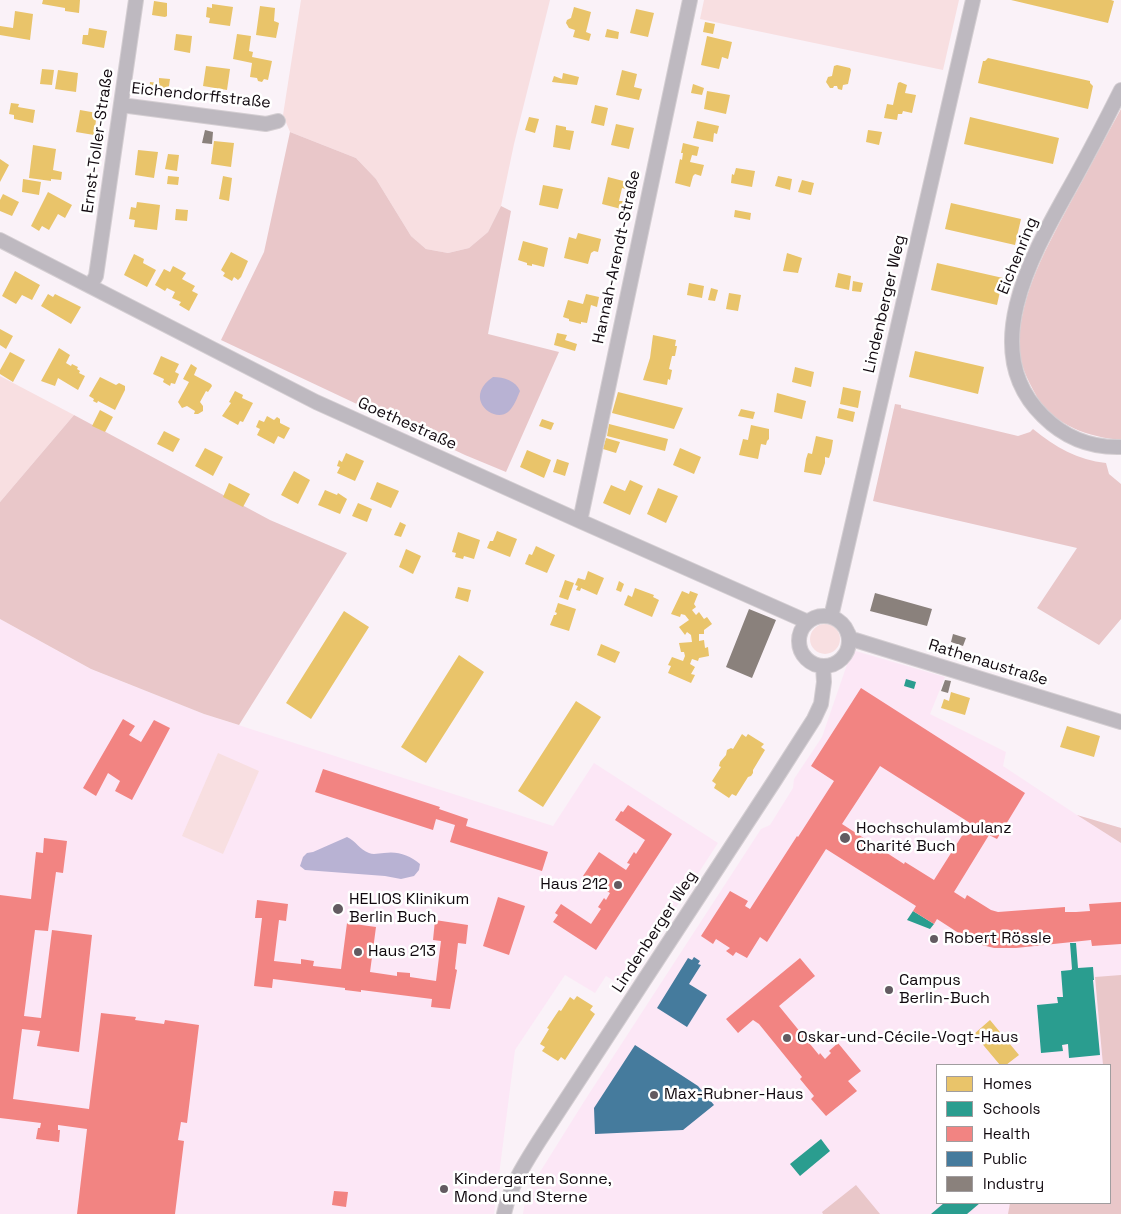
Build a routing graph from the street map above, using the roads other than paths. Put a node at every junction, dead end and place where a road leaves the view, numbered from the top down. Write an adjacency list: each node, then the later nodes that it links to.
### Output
1 (136, 0): 5 (street, Ernst-Toller-Straße)
2 (690, 0): 10 (street, Hannah-Arendt-Straße)
3 (973, 0): 11 (street, Lindenberger Weg)
4 (1121, 90): 9 (street, Eichenring)
5 (121, 106): 6 (street, Eichendorffstraße); 8 (street, Ernst-Toller-Straße)
6 (278, 122)
7 (0, 240): 8 (street, Goethestraße)
8 (90, 286): 10 (street, Goethestraße)
9 (1121, 448)
10 (580, 521): 12 (street, Goethestraße)
11 (831, 617): 12 (street); 13 (street)
12 (808, 622): 14 (street)
13 (848, 633): 14 (street); 15 (street, Rathenaustraße)
14 (824, 666): 16 (street, Lindenberger Weg)
15 (1121, 722)
16 (504, 1214)

